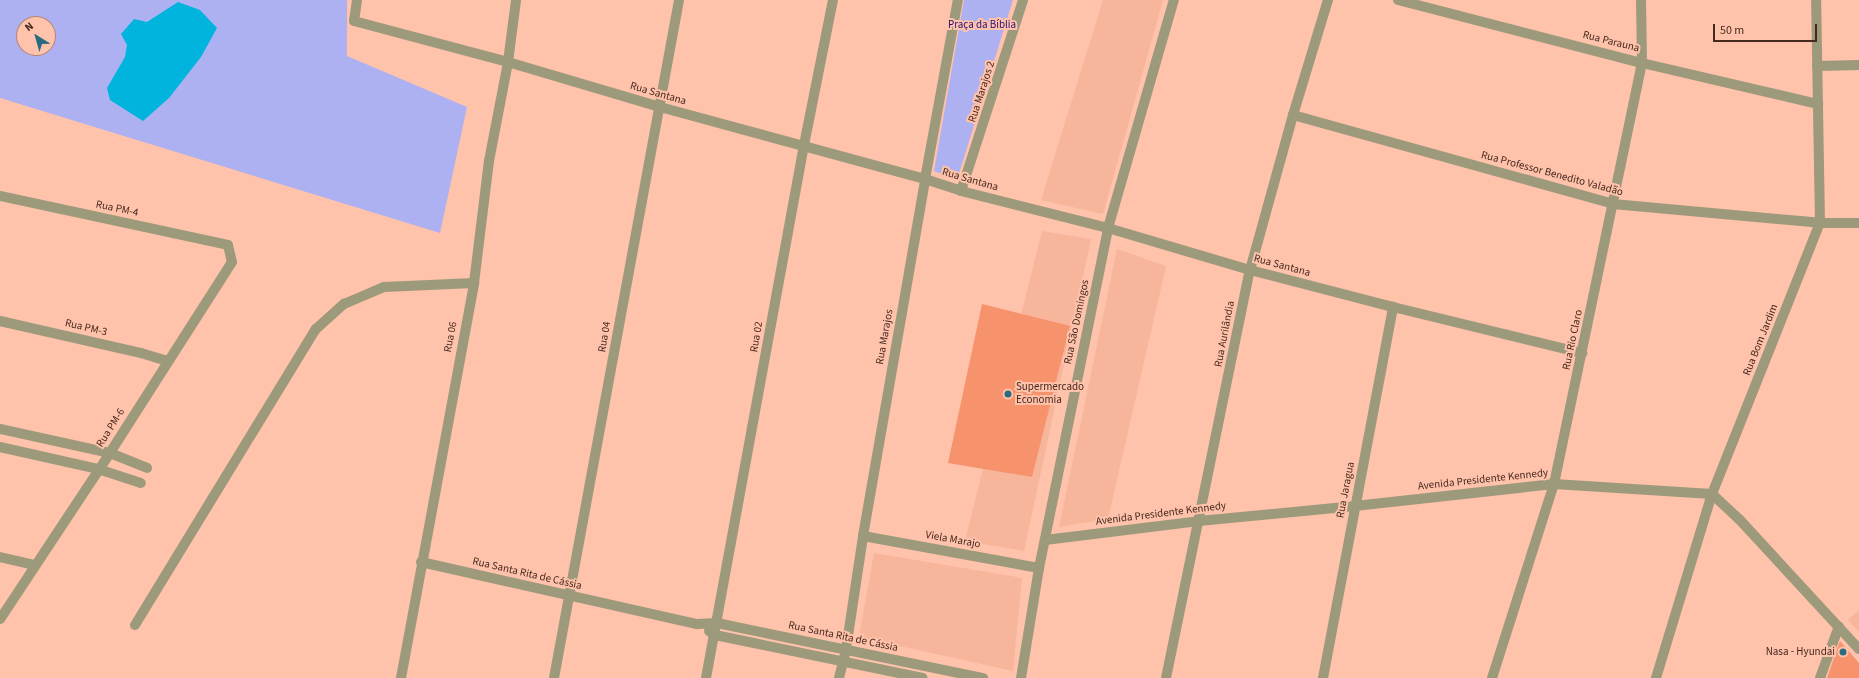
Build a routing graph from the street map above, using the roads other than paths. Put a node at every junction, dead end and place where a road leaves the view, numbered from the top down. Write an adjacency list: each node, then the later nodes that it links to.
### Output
1 (357, 0): 12 (street, Rua Santana)
2 (516, 0): 12 (street, Rua 06)
3 (679, 0): 17 (street, Rua 04)
4 (832, 0): 19 (street, Rua 02)
5 (958, 0): 20 (street, Rua Marajos)
6 (1023, 0): 21 (street, Rua Marajos 2)
7 (1174, 0): 26 (street, Rua São Domingos)
8 (1328, 0): 18 (street, Rua Aurilândia)
9 (1398, 0): 13 (street, Rua Parauna)
10 (1641, 0): 13 (street, Rua Rio Claro)
11 (1816, 0): 14 (street, Rua Bom Jardim)
12 (508, 62): 17 (street, Rua Santana); 29 (street, Rua 06)
13 (1642, 63): 16 (street, Rua Parauna); 23 (street, Rua Rio Claro)
14 (1817, 66): 15 (street); 16 (street, Rua Bom Jardim)
15 (1859, 66)
16 (1818, 104): 24 (street, Rua Bom Jardim)
17 (660, 107): 19 (street, Rua Santana); 50 (street, Rua 04)
18 (1293, 114): 23 (street, Rua Professor Benedito Valadão); 28 (street, Rua Aurilândia)
19 (804, 145): 20 (street, Rua Santana); 52 (street, Rua 02)
20 (925, 179): 21 (street, Rua Santana); 44 (street, Rua Marajos)
21 (961, 191): 26 (street, Rua Santana)
22 (0, 196): 27 (street, Rua PM-4)
23 (1613, 204): 24 (street, Rua Professor Benedito Valadão); 32 (street, Rua Rio Claro)
24 (1820, 223): 25 (street, Rua Professor Benedito Valadão); 41 (street, Rua Bom Jardim)
25 (1859, 223)
26 (1108, 228): 28 (street, Rua Santana); 45 (street, Rua São Domingos)
27 (228, 246): 33 (street, Rua PM-6)
28 (1250, 270): 30 (street, Rua Santana); 43 (street, Rua Aurilândia)
29 (474, 283): 47 (street, Rua 06); 54 (street)
30 (1393, 307): 32 (street, Rua Santana); 42 (street, Rua Jaragua)
31 (0, 321): 33 (street, Rua PM-3)
32 (1582, 352): 40 (street, Rua Rio Claro)
33 (167, 361): 36 (street, Rua PM-6)
34 (0, 430): 36 (street)
35 (0, 447): 38 (street)
36 (110, 453): 37 (street); 38 (street, Rua PM-6)
37 (146, 468)
38 (98, 469): 39 (street); 48 (street, Rua PM-6)
39 (142, 483)
40 (1554, 484): 41 (street, Avenida Presidente Kennedy); 42 (street, Avenida Presidente Kennedy); 69 (street, Rua Rio Claro)
41 (1712, 494): 55 (street); 70 (street, Rua Bom Jardim)
42 (1355, 506): 43 (street, Avenida Presidente Kennedy); 68 (street, Rua Jaragua)
43 (1200, 521): 45 (street, Avenida Presidente Kennedy); 67 (street, Rua Aurilândia)
44 (863, 536): 49 (street, Viela Marajo); 57 (street, Rua Marajos)
45 (1045, 540): 49 (street, Rua São Domingos)
46 (0, 557): 48 (street)
47 (421, 562): 50 (street, Rua Santa Rita de Cássia); 60 (street, Rua 06)
48 (35, 565): 51 (street, Rua PM-6)
49 (1039, 568): 66 (street, Rua São Domingos)
50 (569, 596): 53 (street, Rua Santa Rita de Cássia); 61 (street, Rua 04)
51 (0, 619)
52 (717, 623): 53 (street, Rua Santa Rita de Cássia); 56 (street, Rua 02); 57 (street, Rua Santa Rita de Cássia)
53 (697, 624): 56 (street, Rua Santa Rita de Cássia)
54 (135, 625)
55 (1839, 626): 58 (street); 71 (street)
56 (715, 635): 59 (street, Rua Santa Rita de Cássia); 62 (street, Rua 02)
57 (846, 649): 59 (street, Rua Marajos); 65 (street, Rua Santa Rita de Cássia)
58 (1859, 649)
59 (842, 662): 63 (street, Rua Marajos); 64 (street, Rua Santa Rita de Cássia)
60 (400, 678)
61 (554, 678)
62 (706, 678)
63 (839, 678)
64 (922, 678)
65 (983, 678)
66 (1021, 678)
67 (1166, 678)
68 (1323, 678)
69 (1492, 678)
70 (1656, 678)
71 (1820, 678)

